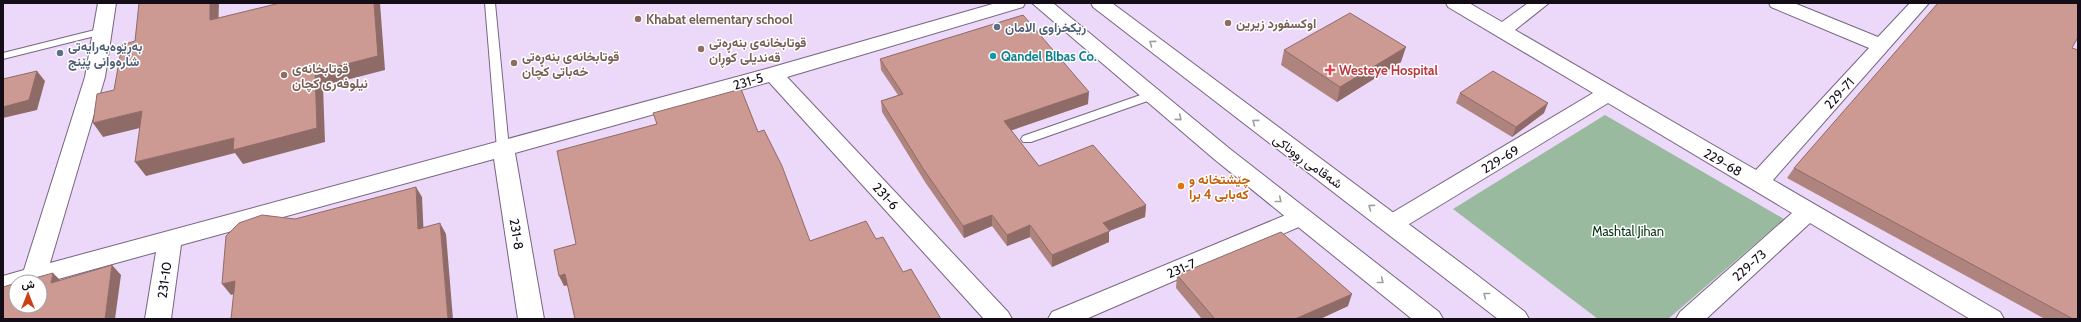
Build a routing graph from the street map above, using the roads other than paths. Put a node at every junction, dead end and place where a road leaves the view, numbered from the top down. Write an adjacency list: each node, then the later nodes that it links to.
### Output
1 (108, 3): 10 (street)
2 (490, 3): 18 (lane)
3 (1016, 3): 14 (street, 231-5)
4 (1041, 3): 16 (street)
5 (1100, 3): 22 (street, شەقامی ڕووناکی, one-way to 5)
6 (1455, 3): 11 (street, 229-68)
7 (1540, 3): 11 (street)
8 (1778, 3): 12 (street)
9 (1920, 3): 12 (street, 229-71)
10 (102, 31): 13 (lane); 24 (street)
11 (1502, 31): 15 (street, 229-68)
12 (1882, 46): 19 (street, 229-71)
13 (3, 56)
14 (773, 74): 18 (street, 231-5); 28 (street, 231-6)
15 (1607, 94): 19 (street, 229-68); 22 (street, 229-69)
16 (1152, 95): 17 (lane); 21 (street, one-way to 21)
17 (1027, 139)
18 (503, 149): 23 (street, 231-5); 27 (street, 231-8)
19 (1758, 182): 20 (street, 229-68)
20 (1810, 212): 32 (street, 229-73); 33 (street, 229-68)
21 (1300, 217): 29 (street, 231-7); 30 (street, one-way to 30)
22 (1393, 223): 31 (street, شەقامی ڕووناکی, one-way to 22)
23 (170, 241): 25 (street, 231-5); 26 (street, 231-10)
24 (35, 274)
25 (42, 274)
26 (158, 319)
27 (530, 319)
28 (999, 319)
29 (1061, 319)
30 (1430, 319)
31 (1516, 319)
32 (1689, 319)
33 (1991, 319)

